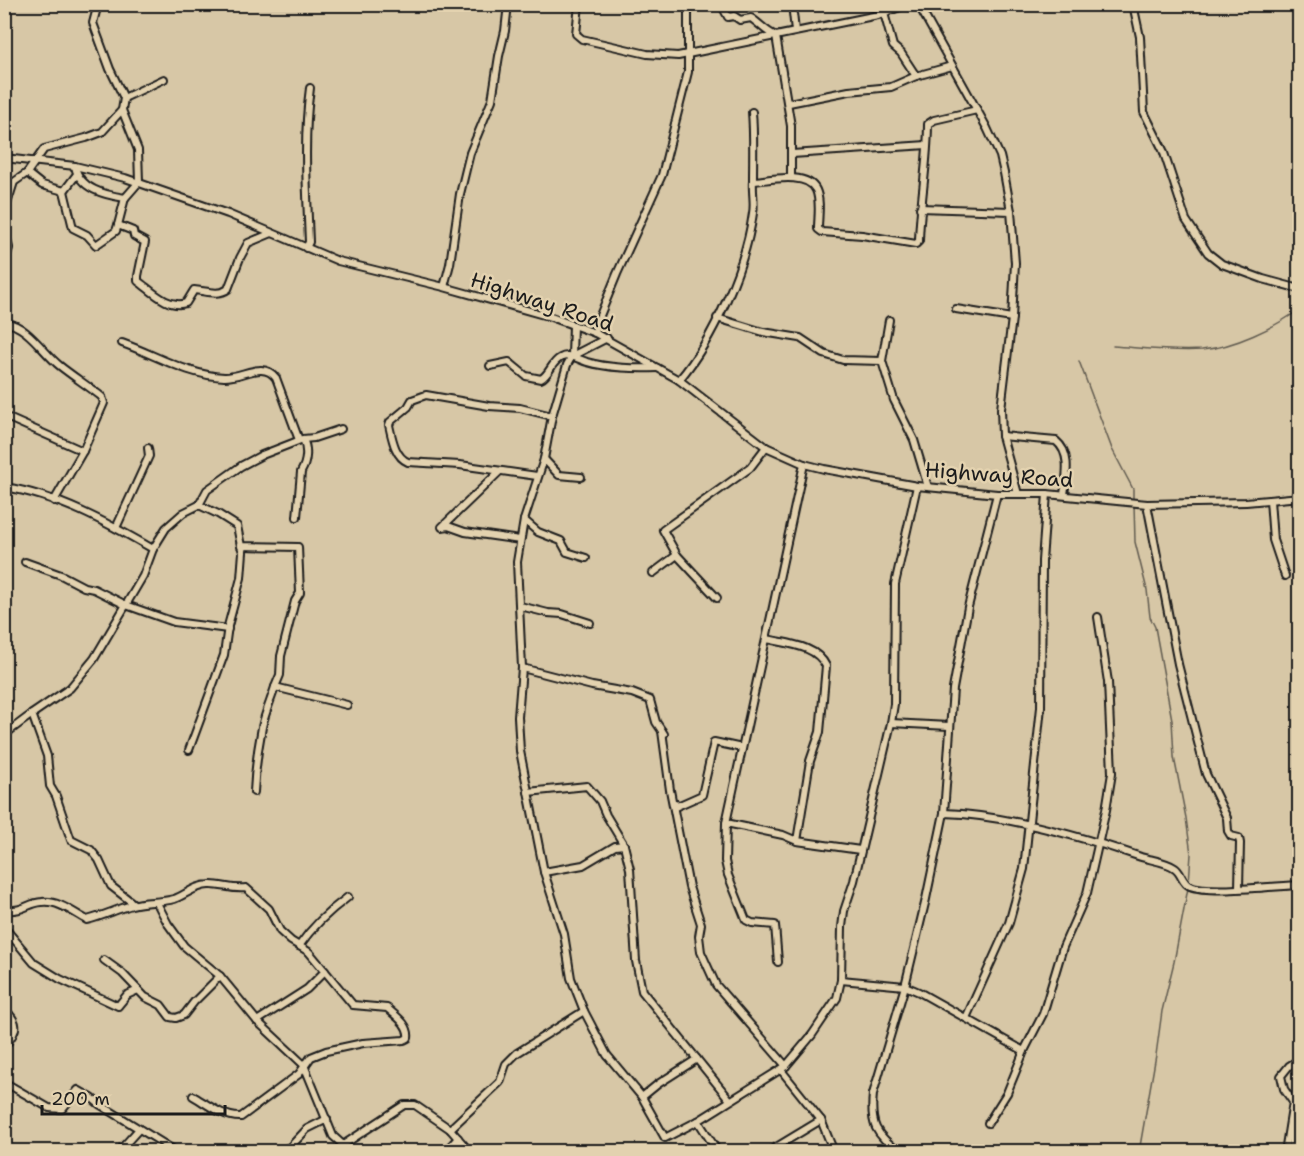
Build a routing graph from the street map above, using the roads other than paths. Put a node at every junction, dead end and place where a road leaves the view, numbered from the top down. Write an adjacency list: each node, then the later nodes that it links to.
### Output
1 (98, 4): 18 (street)
2 (508, 4): 43 (street)
3 (579, 4): 13 (street)
4 (694, 4): 13 (street)
5 (721, 4): 12 (street)
6 (792, 4): 11 (street)
7 (908, 4): 10 (street)
8 (918, 4): 14 (street)
9 (1133, 4): 44 (street)
10 (884, 13): 11 (street); 15 (street)
11 (795, 31): 12 (street)
12 (776, 36): 13 (street); 19 (street)
13 (688, 55): 51 (street)
14 (952, 66): 15 (street); 21 (street)
15 (916, 76): 19 (street)
16 (164, 80): 18 (street)
17 (310, 88): 41 (street)
18 (124, 98): 20 (street)
19 (789, 103): 24 (street)
20 (122, 110): 26 (street); 32 (street)
21 (977, 110): 23 (street); 36 (street)
22 (752, 112): 31 (street)
23 (927, 145): 24 (street); 35 (street)
24 (792, 154): 30 (street)
25 (4, 158): 26 (street, Highway Road)
26 (38, 160): 27 (street, Highway Road); 28 (street)
27 (75, 166): 29 (street); 32 (street, Highway Road)
28 (27, 173): 33 (street); 37 (street)
29 (77, 174): 33 (street); 34 (street)
30 (791, 177): 31 (street); 35 (street)
31 (753, 181): 46 (street)
32 (139, 182): 34 (street); 40 (street, Highway Road)
33 (64, 191): 38 (street)
34 (124, 198): 38 (street)
35 (920, 208): 36 (street)
36 (1011, 211): 47 (street)
37 (4, 213)
38 (118, 225): 40 (street)
39 (4, 227): 42 (street)
40 (272, 233): 41 (street, Highway Road)
41 (306, 248): 43 (street, Highway Road)
42 (4, 264)
43 (444, 287): 50 (street, Highway Road)
44 (1299, 289)
45 (956, 309): 47 (street)
46 (717, 318): 55 (street); 58 (street)
47 (1012, 318): 62 (street)
48 (888, 320): 55 (street)
49 (4, 322): 66 (street)
50 (573, 325): 51 (street, Highway Road); 54 (street)
51 (595, 333): 52 (street, Highway Road)
52 (608, 338): 54 (street); 57 (street, Highway Road)
53 (122, 343): 63 (street)
54 (572, 356): 56 (street); 57 (street); 60 (street)
55 (882, 361): 74 (street)
56 (490, 366)
57 (659, 368): 58 (street, Highway Road)
58 (679, 380): 65 (street, Highway Road)
59 (4, 416): 66 (street)
60 (552, 416): 67 (street); 69 (street)
61 (340, 429): 63 (street)
62 (1002, 436): 76 (street); 78 (street)
63 (301, 440): 83 (street); 84 (street)
64 (148, 447): 86 (street)
65 (766, 447): 68 (street, Highway Road); 90 (street)
66 (83, 451): 81 (street)
67 (544, 459): 70 (street); 71 (street)
68 (804, 464): 72 (street, Highway Road); 101 (street)
69 (500, 471): 70 (street); 87 (street)
70 (537, 476): 85 (street)
71 (581, 477)
72 (917, 486): 74 (street, Highway Road); 106 (street)
73 (4, 487): 81 (street)
74 (928, 487): 75 (street, Highway Road)
75 (997, 494): 76 (street, Highway Road); 107 (street)
76 (1018, 494): 77 (street, Highway Road)
77 (1047, 494): 78 (street, Highway Road); 116 (street)
78 (1064, 495): 82 (street, Highway Road)
79 (1299, 497): 80 (street, Highway Road)
80 (1270, 500): 82 (street, Highway Road); 94 (street)
81 (54, 501): 86 (street)
82 (1145, 504): 123 (street)
83 (199, 505): 88 (street); 89 (street)
84 (297, 517)
85 (524, 520): 87 (street); 91 (street)
86 (116, 528): 89 (street)
87 (520, 540): 97 (street)
88 (241, 546): 100 (street); 103 (street)
89 (153, 549): 96 (street)
90 (677, 555): 93 (street); 95 (street)
91 (586, 558)
92 (25, 562): 96 (street)
93 (653, 573)
94 (1285, 576)
95 (717, 598)
96 (126, 605): 100 (street); 105 (street)
97 (520, 606): 99 (street); 102 (street)
98 (1098, 617): 118 (street)
99 (590, 622)
100 (228, 629): 111 (street)
101 (767, 639): 110 (street); 117 (street)
102 (522, 668): 108 (street); 113 (street)
103 (275, 687): 104 (street); 112 (street)
104 (347, 705)
105 (32, 714): 109 (street); 126 (street)
106 (891, 723): 107 (street); 120 (street)
107 (949, 726): 114 (street)
108 (662, 731): 110 (street); 146 (street)
109 (4, 735)
110 (742, 748): 115 (street)
111 (189, 750)
112 (254, 792)
113 (528, 792): 119 (street); 121 (street)
114 (944, 813): 116 (street); 135 (street)
115 (726, 823): 117 (street); 131 (street)
116 (1027, 826): 118 (street); 139 (street)
117 (797, 841): 120 (street)
118 (1097, 842): 123 (street); 142 (street)
119 (624, 845): 121 (street); 143 (street)
120 (860, 850): 134 (street)
121 (544, 873): 138 (street)
122 (1299, 885): 123 (street)
123 (1239, 888)
124 (348, 897): 129 (street)
125 (157, 903): 126 (street); 129 (street); 133 (street)
126 (134, 904): 127 (street)
127 (4, 910)
128 (4, 927): 136 (street)
129 (299, 946): 132 (street)
130 (104, 960): 136 (street)
131 (778, 962)
132 (325, 971): 140 (street); 145 (street)
133 (220, 976): 136 (street); 140 (street)
134 (841, 980): 135 (street); 146 (street)
135 (905, 986): 139 (street); 168 (street)
136 (138, 990)
137 (4, 1009): 141 (street)
138 (584, 1011): 149 (street); 156 (street)
139 (966, 1018): 142 (street)
140 (257, 1021): 145 (street)
141 (4, 1047)
142 (1024, 1051): 154 (street)
143 (697, 1059): 149 (street); 150 (street)
144 (1299, 1059): 169 (street)
145 (304, 1065): 148 (street); 151 (street)
146 (784, 1068): 150 (street); 152 (street)
147 (4, 1082): 155 (street)
148 (193, 1096)
149 (642, 1097): 153 (street)
150 (730, 1100): 153 (street)
151 (327, 1119): 158 (street); 161 (street)
152 (821, 1120): 166 (street); 167 (street)
153 (698, 1121): 165 (street)
154 (988, 1124)
155 (140, 1129): 159 (street); 160 (street)
156 (450, 1129): 157 (street); 158 (street)
157 (458, 1138): 163 (street); 164 (street)
158 (344, 1145): 162 (street)
159 (120, 1150)
160 (177, 1152)
161 (278, 1152)
162 (339, 1152)
163 (445, 1152)
164 (470, 1152)
165 (718, 1152)
166 (768, 1152)
167 (834, 1152)
168 (900, 1152)
169 (1285, 1152)

